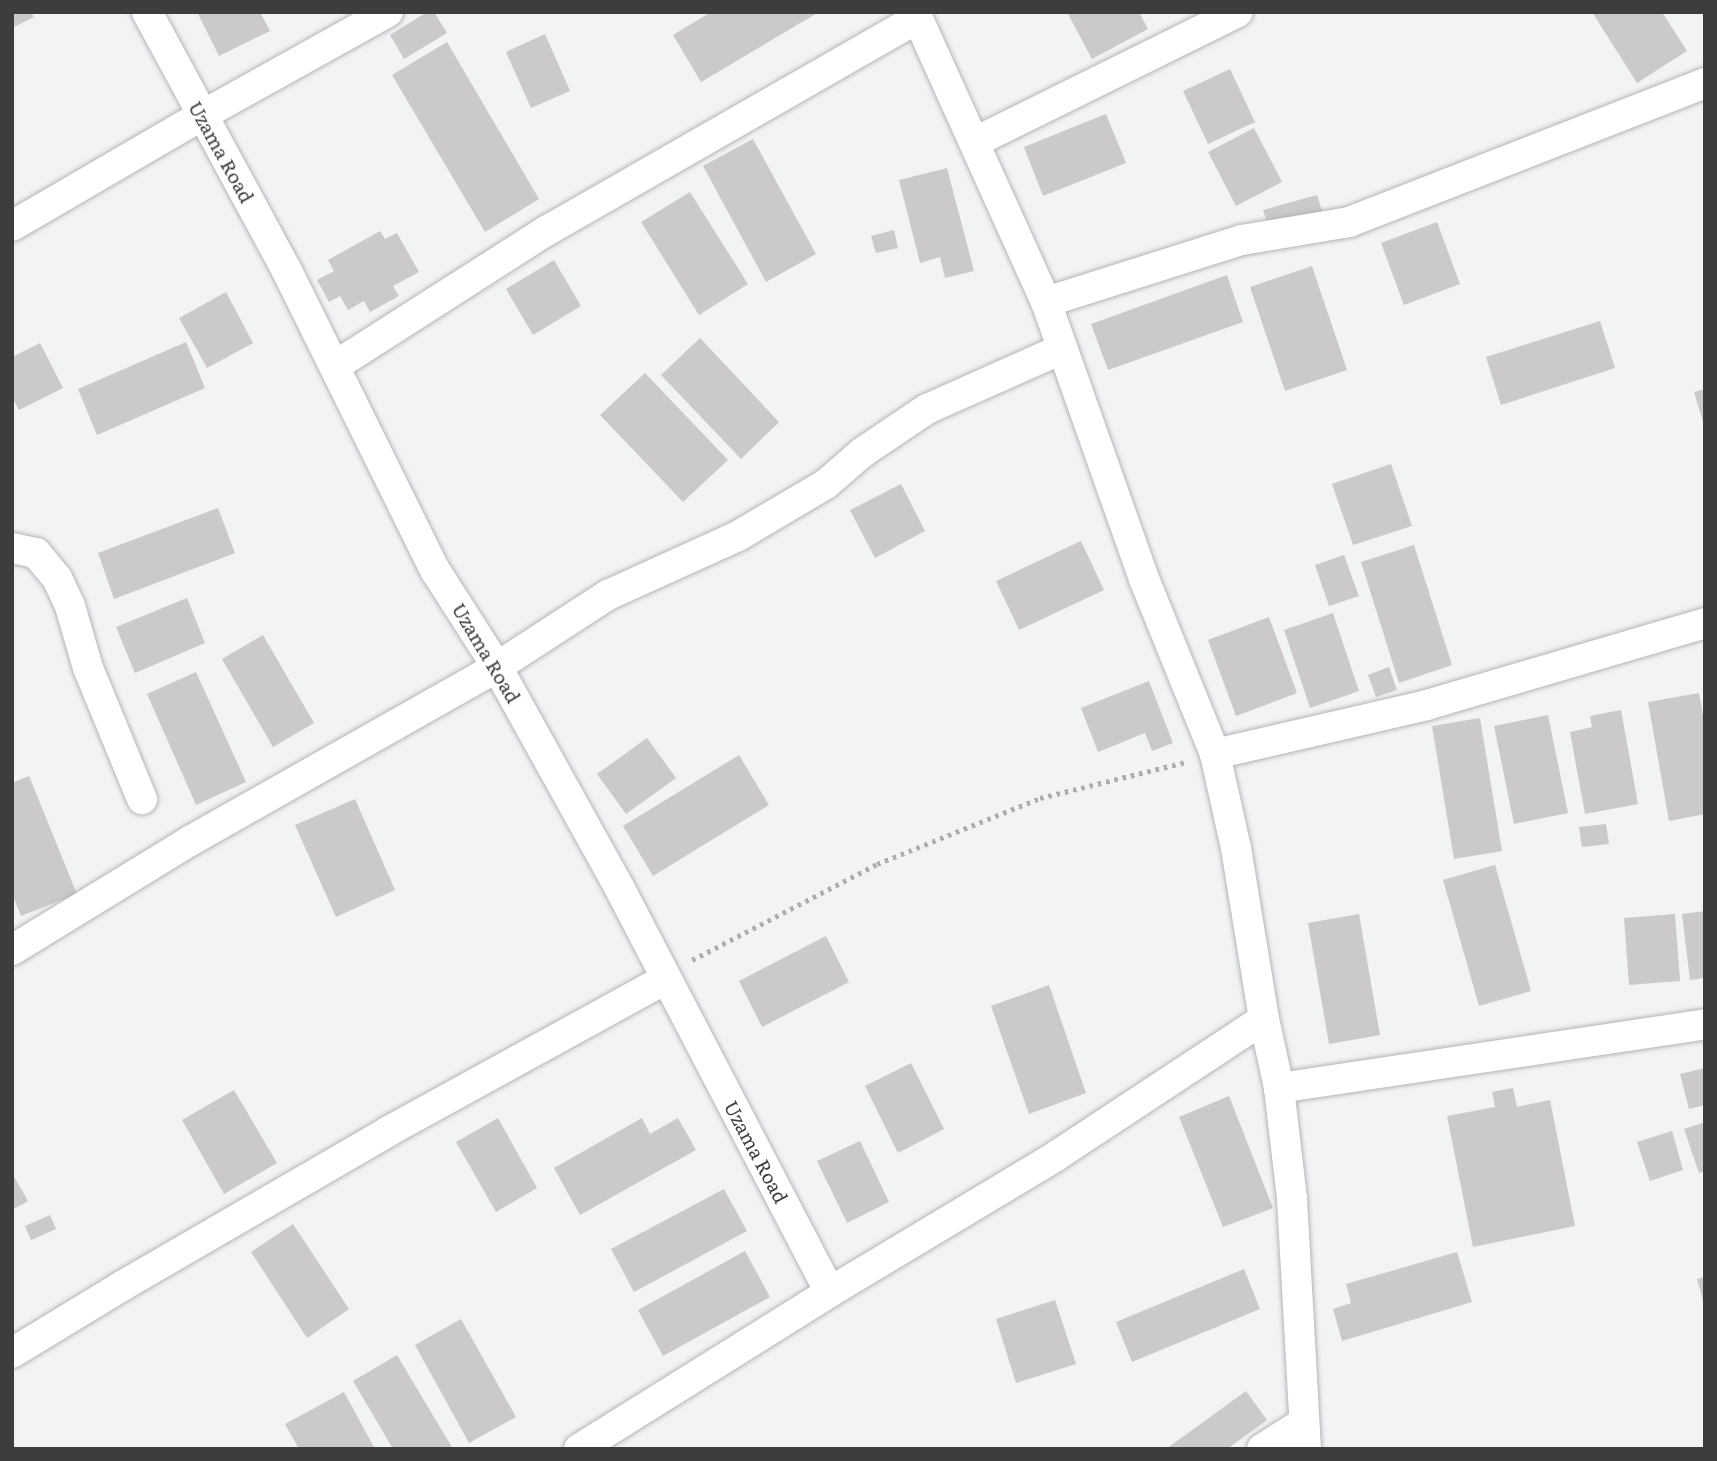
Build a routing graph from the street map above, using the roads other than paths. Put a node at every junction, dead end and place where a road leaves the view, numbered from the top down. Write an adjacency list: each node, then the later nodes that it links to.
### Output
1 (147, 12): 6 (street, Uzama Road)
2 (388, 12): 6 (street)
3 (1238, 12): 7 (street)
4 (916, 15): 7 (street); 11 (street)
5 (1705, 83): 9 (street)
6 (201, 116): 8 (street); 11 (street, Uzama Road)
7 (975, 142): 9 (street)
8 (12, 226)
9 (1046, 302): 10 (street)
10 (1062, 349): 14 (street); 15 (street)
11 (335, 366): 14 (street, Uzama Road)
12 (12, 548): 16 (street)
13 (1705, 623): 15 (street)
14 (497, 667): 17 (street); 18 (street, Uzama Road)
15 (1215, 754): 19 (street)
16 (142, 799)
17 (12, 950)
18 (666, 979): 22 (street, Uzama Road); 23 (street)
19 (1264, 1019): 21 (street); 22 (street)
20 (1705, 1024): 21 (street)
21 (1279, 1088): 24 (street)
22 (830, 1292): 25 (street)
23 (12, 1353)
24 (1304, 1436): 26 (street)
25 (579, 1449)
26 (1262, 1449)

